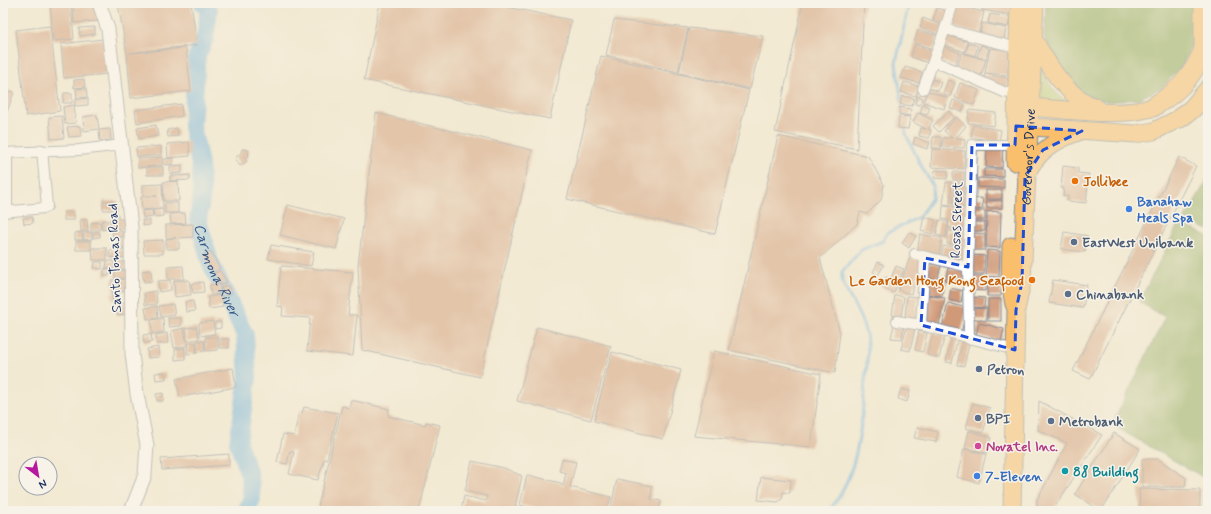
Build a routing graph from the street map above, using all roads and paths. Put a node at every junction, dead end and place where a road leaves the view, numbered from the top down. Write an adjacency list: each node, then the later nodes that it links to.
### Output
1 (99, 3): 19 (street, Santo Tomas Road)
2 (953, 3): 6 (street)
3 (1019, 3): 9 (highway, Governor's Drive)
4 (1035, 3): 7 (highway, Governor's Drive)
5 (1204, 3): 8 (highway)
6 (946, 29): 9 (street); 10 (street)
7 (1033, 38): 13 (highway, Governor's Drive); 15 (highway)
8 (1206, 45): 14 (highway)
9 (1018, 48): 13 (highway, Governor's Drive)
10 (934, 61): 11 (street); 13 (street)
11 (923, 89)
12 (1208, 90): 16 (highway)
13 (1021, 102): 15 (highway); 17 (highway, Governor's Drive)
14 (1153, 107): 15 (highway)
15 (1106, 112)
16 (1180, 118): 18 (highway)
17 (1022, 127): 18 (highway); 20 (highway, Governor's Drive); 23 (highway, Governor's Drive)
18 (1082, 131): 23 (highway)
19 (122, 145): 21 (street); 33 (street, Santo Tomas Road)
20 (1015, 145): 27 (street, Rosas Street); 28 (highway, Governor's Drive)
21 (42, 150): 22 (street); 24 (street)
22 (5, 153): 24 (street)
23 (1026, 177): 28 (highway, Governor's Drive)
24 (5, 211)
25 (915, 254): 26 (street)
26 (925, 258): 27 (street); 30 (street)
27 (968, 267): 31 (street, Rosas Street)
28 (1016, 310): 32 (highway, Governor's Drive)
29 (897, 321): 30 (street)
30 (921, 325): 31 (street)
31 (969, 339): 32 (street)
32 (1015, 350): 34 (highway, Governor's Drive)
33 (131, 511)
34 (1012, 511)

